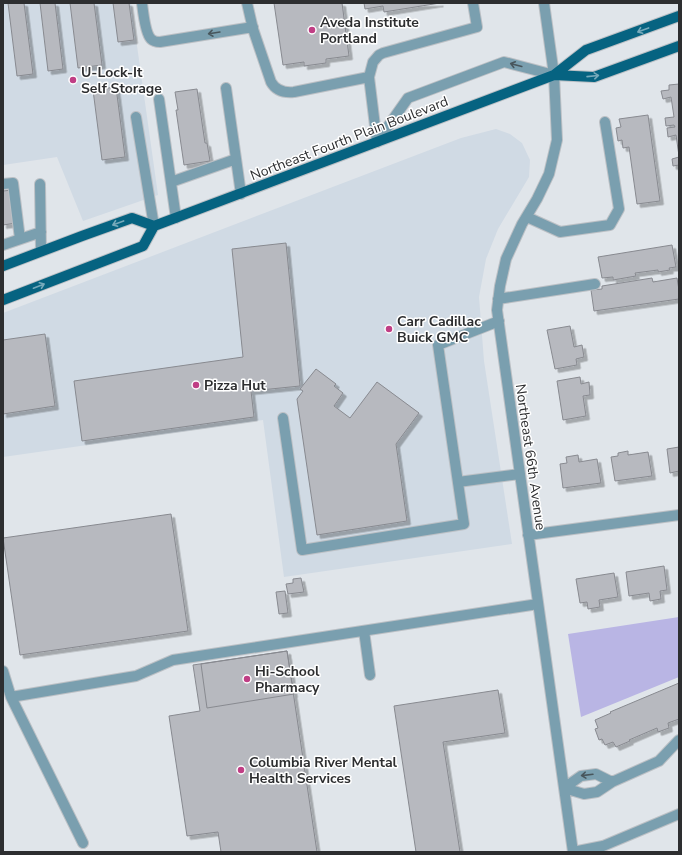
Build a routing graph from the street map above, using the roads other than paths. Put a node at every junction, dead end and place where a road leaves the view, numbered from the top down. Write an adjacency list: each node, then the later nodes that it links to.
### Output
1 (142, 3): 6 (street, one-way to 1)
2 (247, 3): 6 (street)
3 (473, 3): 9 (street)
4 (544, 3): 8 (street, Northeast 66th Avenue)
5 (679, 16): 8 (main road, Northeast Fourth Plain Boulevard, one-way to 8)
6 (253, 27): 9 (street)
7 (679, 46): 8 (main road, Northeast Fourth Plain Boulevard, one-way to 7)
8 (554, 75): 14 (main road, Northeast Fourth Plain Boulevard); 14 (street, one-way to 14); 20 (street, Northeast 66th Avenue)
9 (369, 77): 14 (street)
10 (226, 88): 15 (street)
11 (159, 99): 16 (street)
12 (136, 117): 22 (street)
13 (605, 122): 20 (street)
14 (377, 142): 19 (main road, Northeast Fourth Plain Boulevard)
15 (236, 159): 16 (street); 19 (street)
16 (171, 182): 21 (street)
17 (3, 184): 24 (street)
18 (40, 184): 23 (street)
19 (241, 194): 21 (main road, Northeast Fourth Plain Boulevard)
20 (527, 216): 29 (street, Northeast 66th Avenue)
21 (176, 218): 22 (main road, Northeast Fourth Plain Boulevard)
22 (154, 226): 26 (main road, one-way to 26); 30 (main road, one-way to 22)
23 (41, 232): 24 (street); 26 (street)
24 (20, 239): 25 (street)
25 (3, 245)
26 (41, 251): 27 (main road)
27 (3, 266)
28 (595, 284): 29 (street)
29 (498, 299): 31 (street, Northeast 66th Avenue)
30 (3, 300)
31 (498, 321): 33 (street, Northeast 66th Avenue); 34 (street)
32 (283, 418): 34 (street)
33 (520, 474): 34 (street); 36 (street, Northeast 66th Avenue)
34 (458, 482)
35 (679, 515): 36 (street)
36 (528, 535): 37 (street, Northeast 66th Avenue)
37 (538, 604): 38 (street); 44 (street, Northeast 66th Avenue)
38 (364, 631): 40 (street); 41 (street)
39 (3, 671): 41 (street)
40 (370, 675)
41 (11, 697): 46 (street)
42 (679, 740): 43 (street)
43 (612, 782): 44 (street); 44 (street, one-way to 44)
44 (564, 788): 47 (street, Northeast 66th Avenue)
45 (679, 814): 47 (street)
46 (83, 843)
47 (573, 852)

